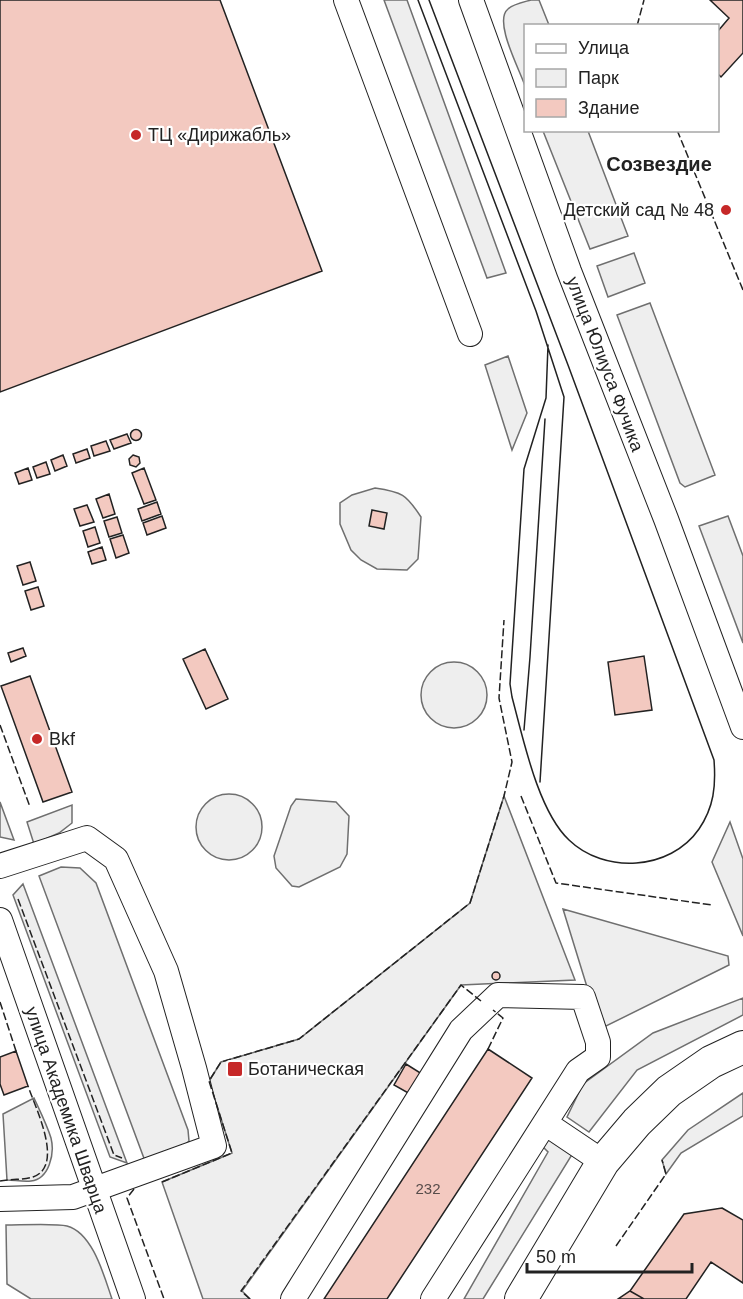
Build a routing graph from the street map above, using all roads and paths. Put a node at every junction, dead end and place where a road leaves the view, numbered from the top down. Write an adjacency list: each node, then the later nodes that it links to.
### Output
1 (346, 0): 3 (street)
2 (474, 1): 4 (street, улица Юлиуса Фучика)
3 (470, 334)
4 (743, 727)
5 (0, 867): 10 (street)
6 (0, 920): 10 (street, улица Академика Шварца)
7 (743, 1047): 9 (main road)
8 (545, 1123): 9 (street); 13 (street); 14 (street)
9 (603, 1162): 15 (main road)
10 (93, 1190): 11 (street); 12 (street, улица Академика Шварца)
11 (0, 1199)
12 (133, 1299)
13 (292, 1299)
14 (433, 1299)
15 (521, 1299)

